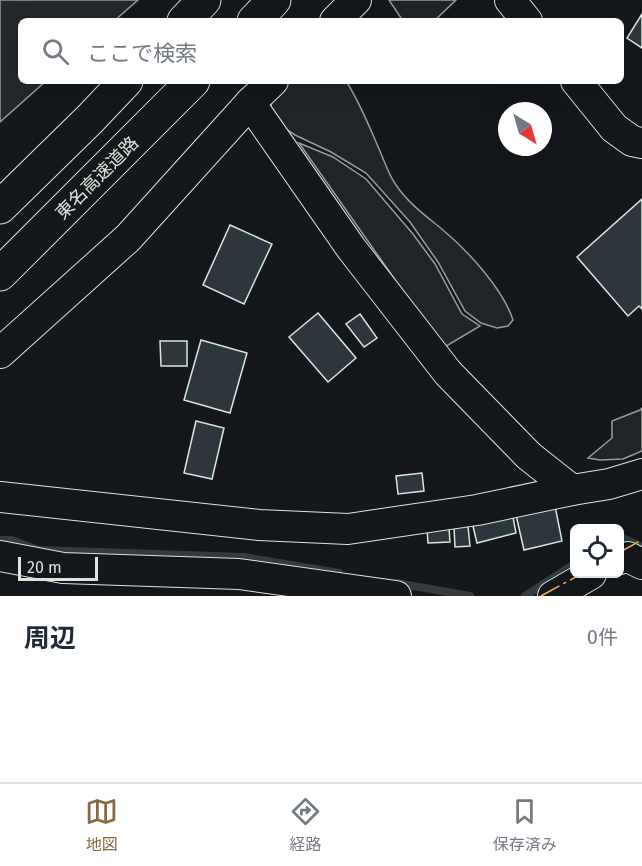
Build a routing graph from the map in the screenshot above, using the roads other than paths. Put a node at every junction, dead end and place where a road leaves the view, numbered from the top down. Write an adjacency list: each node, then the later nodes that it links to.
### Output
1 (204, 0): 5 (highway)
2 (274, 0): 6 (highway)
3 (356, 0): 7 (street)
4 (510, 0): 8 (street)
5 (187, 18)
6 (257, 18)
7 (338, 18)
8 (525, 18)
9 (123, 84): 15 (highway)
10 (190, 84): 16 (highway, 東名高速道路)
11 (270, 84): 13 (street)
12 (578, 84): 14 (street)
13 (250, 103): 17 (street); 19 (street)
14 (642, 143)
15 (0, 207)
16 (0, 274)
17 (0, 352)
18 (642, 474): 19 (street)
19 (572, 490): 20 (street)
20 (0, 497)
21 (0, 556): 25 (street)
22 (624, 558): 23 (street)
23 (642, 564)
24 (583, 578): 26 (street)
25 (396, 596)
26 (553, 596)

